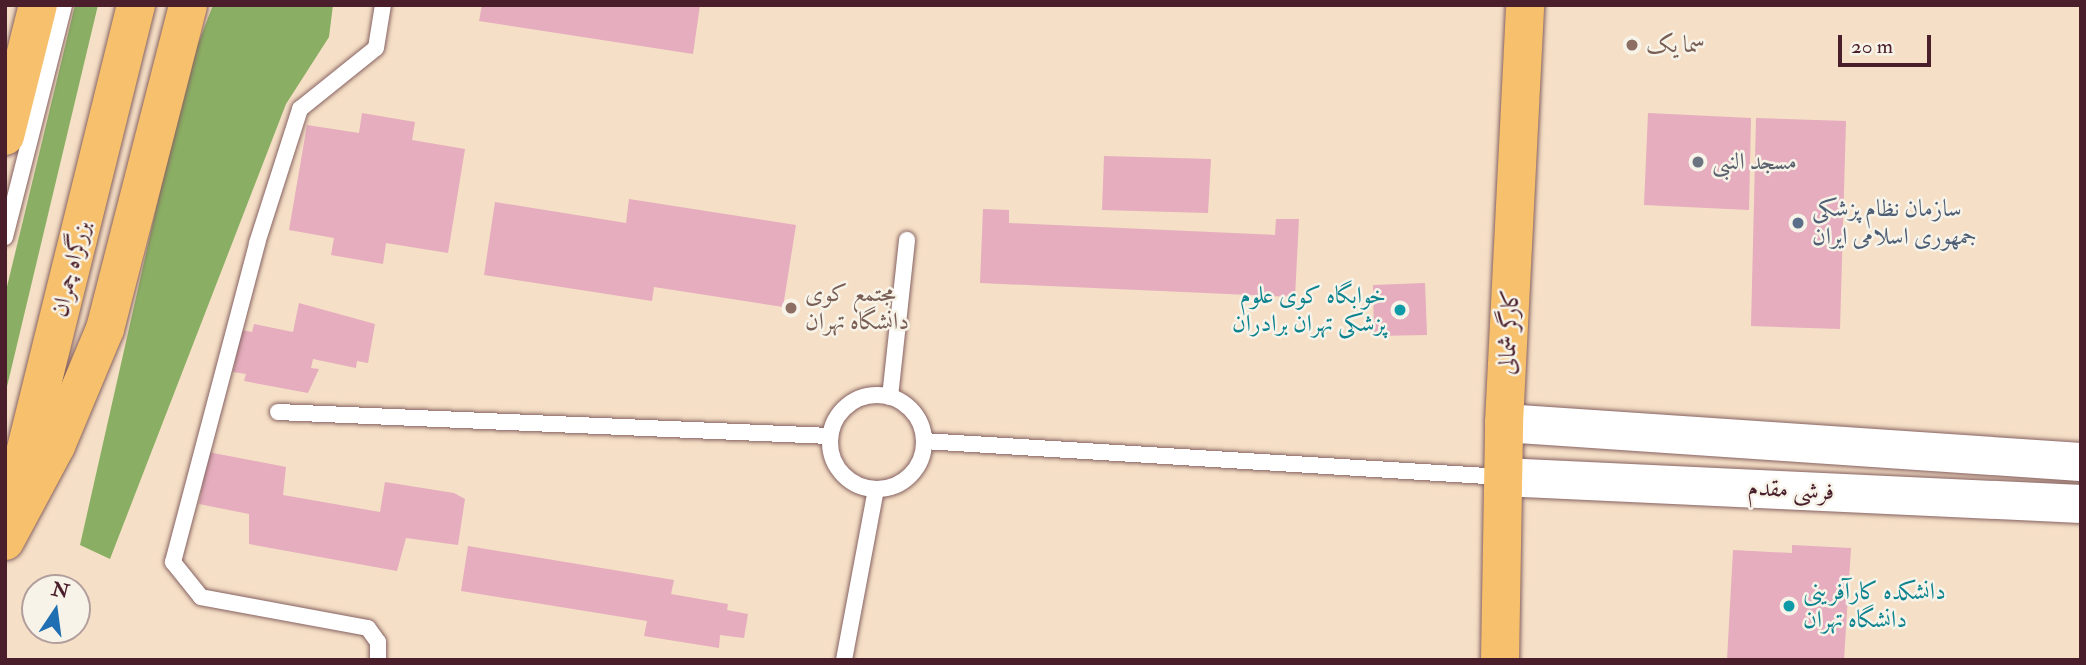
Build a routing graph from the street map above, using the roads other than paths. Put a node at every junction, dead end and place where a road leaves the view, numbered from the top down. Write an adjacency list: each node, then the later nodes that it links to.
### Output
1 (38, 5): 7 (main road)
2 (64, 5): 8 (lane)
3 (136, 5): 19 (main road, بزرگراه چمران)
4 (188, 5): 20 (main road)
5 (383, 5): 21 (lane)
6 (1525, 5): 12 (main road, کارگر شمالی)
7 (5, 136)
8 (5, 237)
9 (907, 240): 10 (lane)
10 (890, 397): 13 (lane); 14 (lane)
11 (278, 412): 13 (lane)
12 (1504, 423): 15 (street, فرشی مقدم); 16 (main road, کارگر شمالی)
13 (831, 436): 17 (lane)
14 (924, 441): 16 (lane); 17 (lane)
15 (2081, 462)
16 (1502, 477): 18 (street, فرشی مقدم); 23 (main road, کارگر شمالی)
17 (876, 489): 22 (lane)
18 (2081, 504)
19 (5, 533)
20 (5, 541)
21 (378, 660)
22 (844, 660)
23 (1500, 660)

